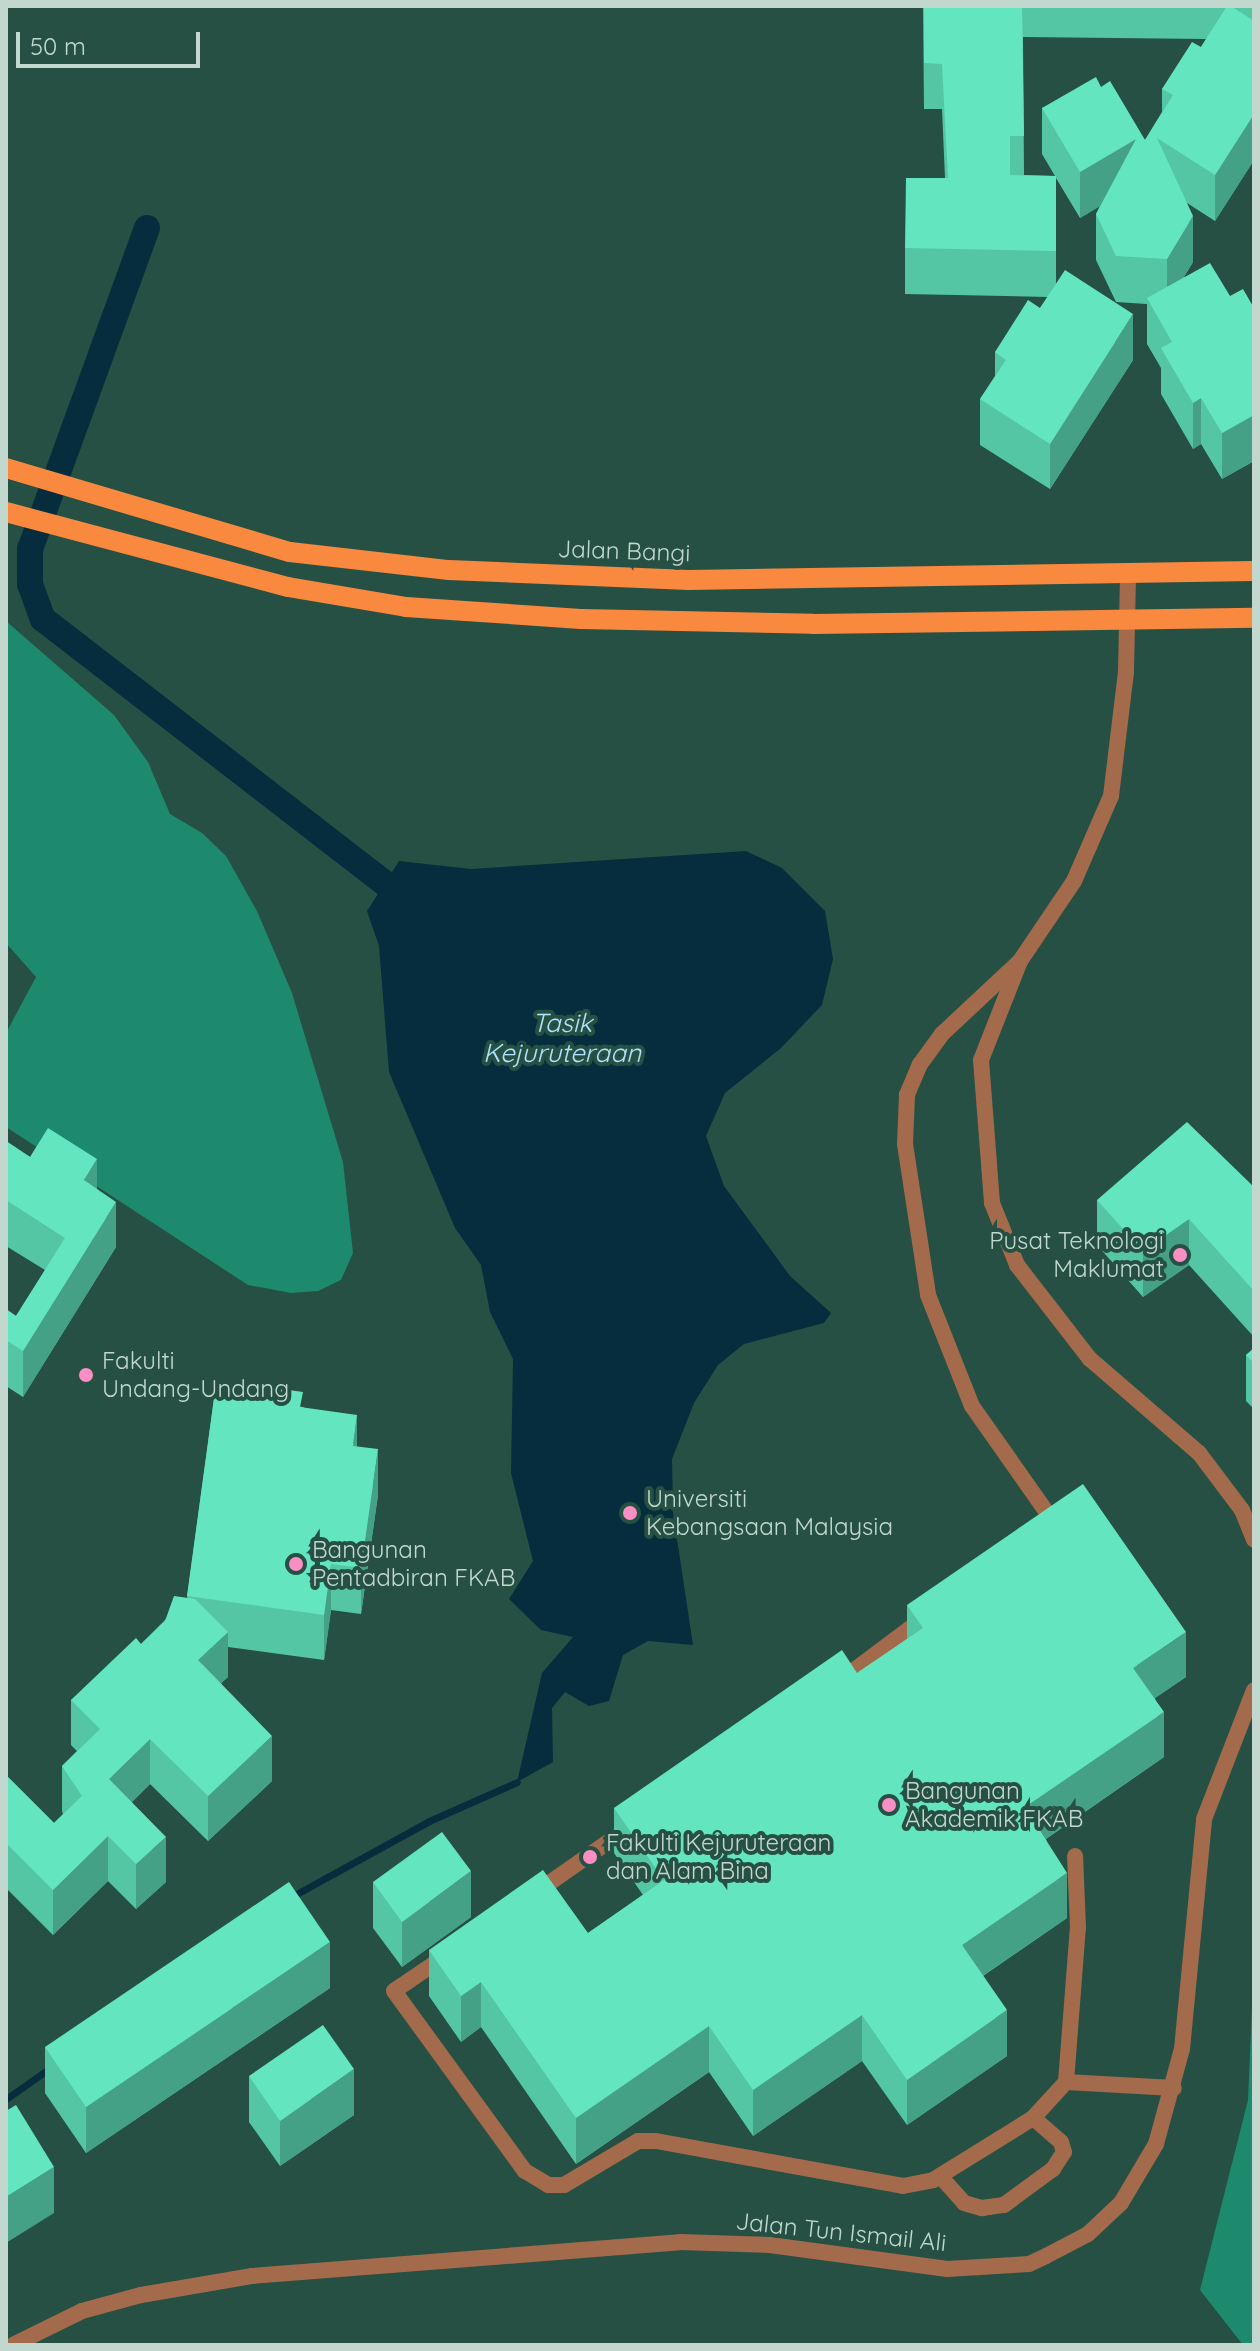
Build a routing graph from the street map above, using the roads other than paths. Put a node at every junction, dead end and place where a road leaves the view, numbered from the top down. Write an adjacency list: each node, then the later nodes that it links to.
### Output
1 (6, 468): 4 (main road, Jalan Bangi)
2 (7, 513): 6 (main road)
3 (1254, 571): 4 (main road, Jalan Bangi)
4 (1128, 576): 6 (street)
5 (1254, 618): 6 (main road)
6 (1127, 622): 7 (street)
7 (1020, 961): 8 (street); 9 (street)
8 (1034, 1537)
9 (1254, 1540)
10 (935, 1610): 12 (street)
11 (1254, 1690): 18 (street, Jalan Tun Ismail Ali)
12 (826, 1691)
13 (646, 1816): 15 (street)
14 (1075, 1856): 17 (street)
15 (520, 1903)
16 (457, 1947): 20 (street)
17 (1066, 2082): 18 (street); 19 (street)
18 (1174, 2088): 21 (street, Jalan Tun Ismail Ali)
19 (1033, 2118): 20 (street); 20 (street)
20 (940, 2176)
21 (13, 2345)

